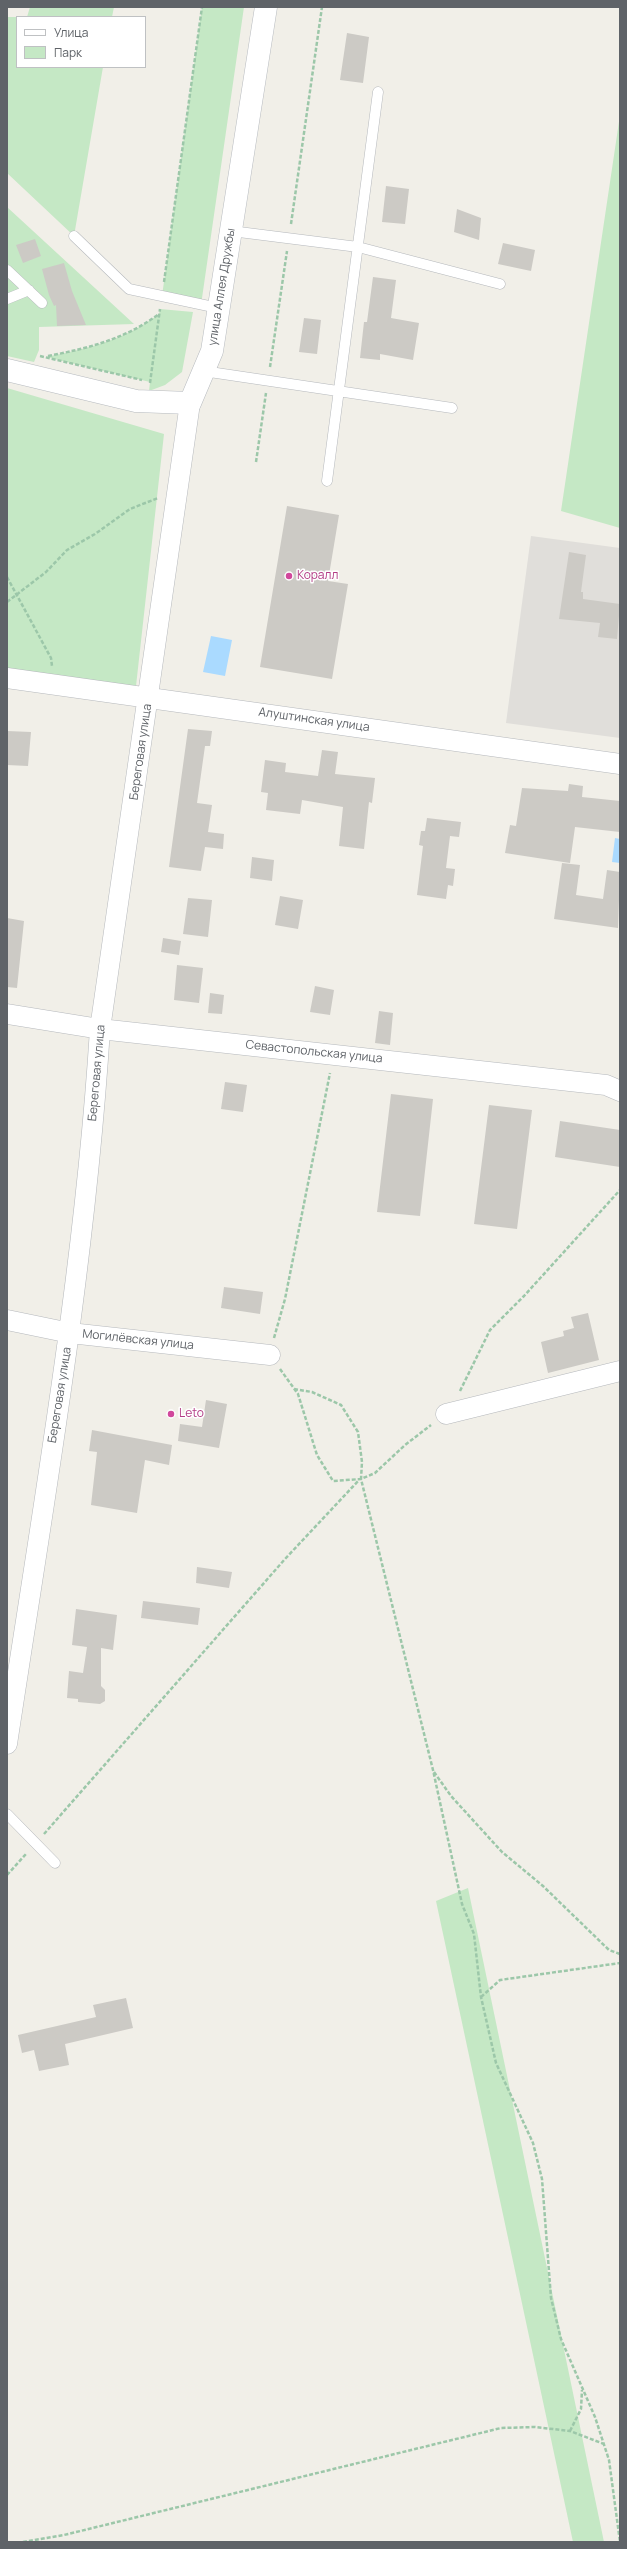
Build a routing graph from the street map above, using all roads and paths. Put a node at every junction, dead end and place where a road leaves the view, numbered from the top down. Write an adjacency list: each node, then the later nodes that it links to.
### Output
1 (202, 7): 10 (path)
2 (266, 7): 4 (main road, улица Аллея Дружбы)
3 (378, 92): 6 (lane)
4 (230, 231): 6 (lane); 13 (main road, улица Аллея Дружбы)
5 (74, 236): 10 (lane)
6 (358, 247): 8 (lane); 20 (lane)
7 (7, 270): 9 (lane)
8 (500, 284)
9 (29, 290): 11 (lane); 12 (lane)
10 (162, 296): 13 (lane); 14 (path)
11 (7, 299)
12 (42, 302)
13 (218, 308): 18 (main road, улица Аллея Дружбы)
14 (159, 314): 16 (path); 19 (path)
15 (38, 355): 16 (path)
16 (46, 357): 19 (path)
17 (7, 370): 19 (main road)
18 (203, 371): 20 (lane); 21 (main road, улица Аллея Дружбы)
19 (149, 391): 21 (main road)
20 (338, 392): 22 (lane); 23 (lane)
21 (190, 403): 24 (street, Береговая улица)
22 (452, 408)
23 (327, 481)
24 (177, 491): 26 (path); 30 (street, Береговая улица)
25 (7, 578): 26 (path)
26 (16, 595): 27 (path); 29 (path)
27 (7, 602)
28 (7, 678): 29 (street, Алуштинская улица)
29 (55, 684): 30 (street, Алуштинская улица)
30 (149, 697): 31 (street, Алуштинская улица); 33 (street, Береговая улица)
31 (620, 764)
32 (7, 1014): 33 (street, Севастопольская улица)
33 (100, 1029): 34 (street, Севастопольская улица); 38 (street, Береговая улица)
34 (333, 1053): 35 (street, Севастопольская улица); 39 (path)
35 (620, 1091)
36 (620, 1190): 42 (path)
37 (7, 1320): 38 (street, Могилёвская улица)
38 (70, 1333): 39 (street, Могилёвская улица); 44 (street, Береговая улица)
39 (270, 1354): 41 (path)
40 (620, 1371): 42 (street)
41 (294, 1389): 43 (path); 43 (path)
42 (446, 1414): 43 (path)
43 (361, 1479): 45 (path); 47 (path)
44 (7, 1744)
45 (433, 1770): 50 (path); 52 (path)
46 (7, 1814): 47 (lane)
47 (36, 1843): 48 (lane); 49 (path)
48 (55, 1863)
49 (7, 1875)
50 (620, 1954)
51 (620, 1963): 52 (path)
52 (481, 1997): 53 (path)
53 (582, 2390): 54 (path); 55 (path)
54 (570, 2432): 55 (path); 56 (path)
55 (604, 2444): 57 (path)
56 (23, 2542)
57 (620, 2542)

